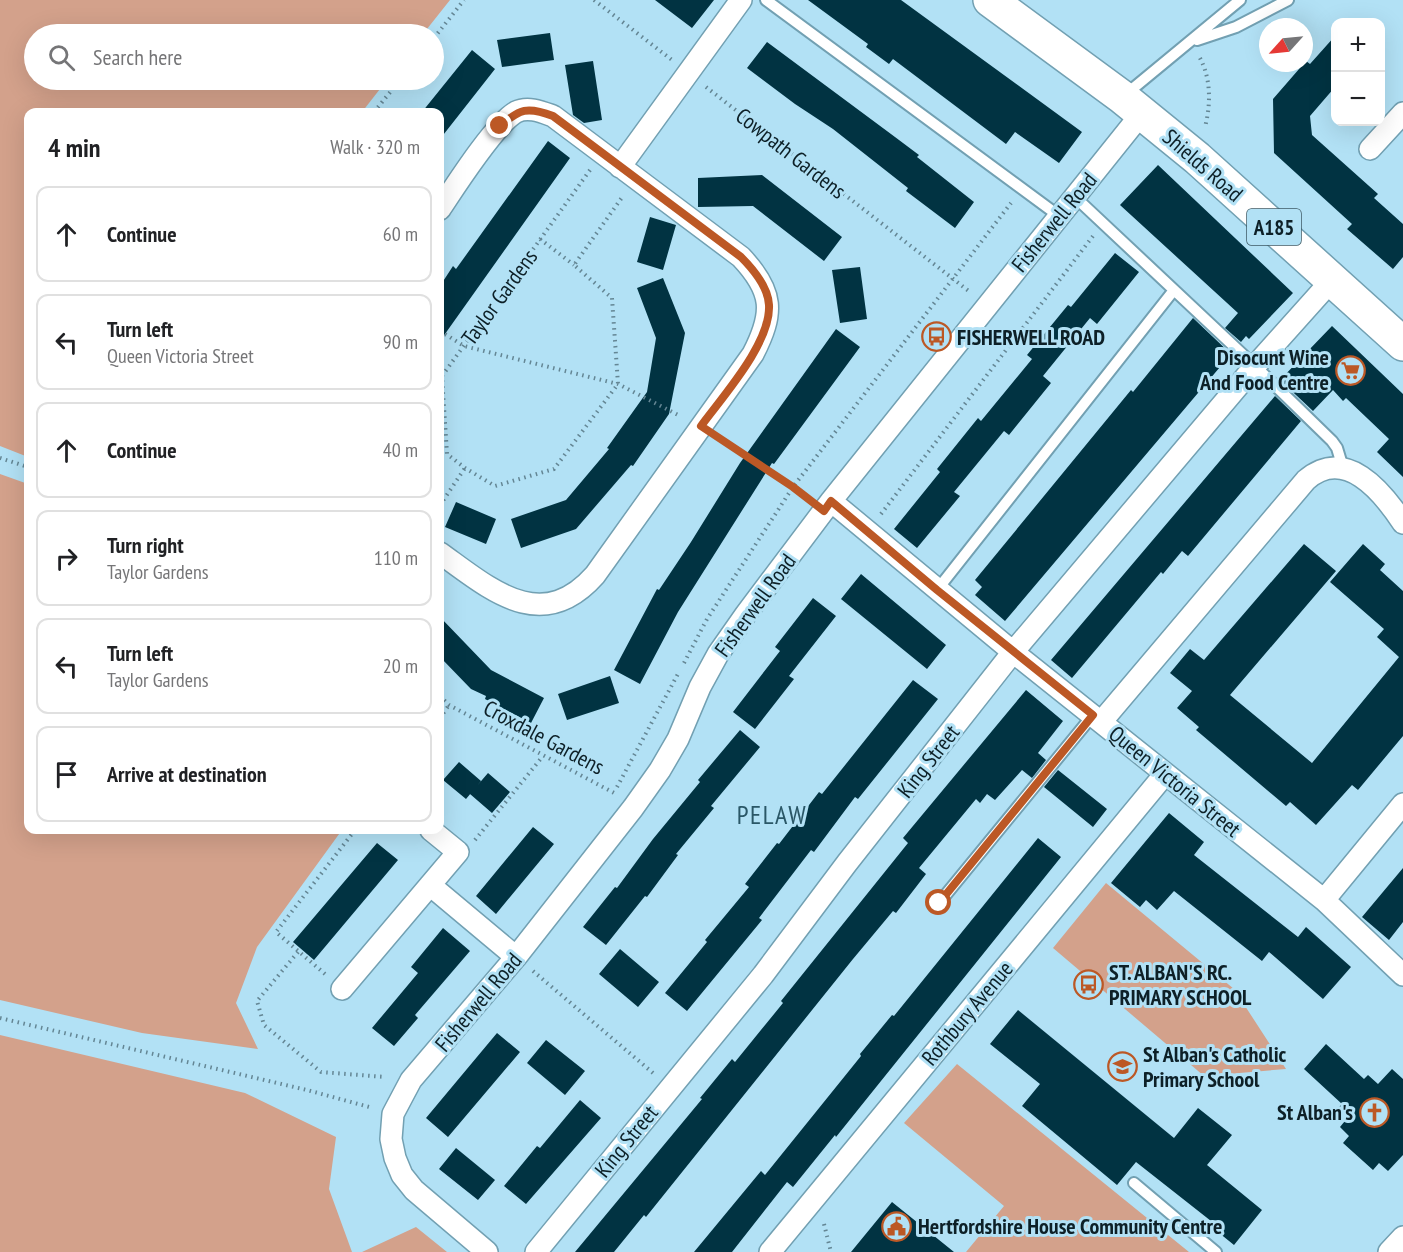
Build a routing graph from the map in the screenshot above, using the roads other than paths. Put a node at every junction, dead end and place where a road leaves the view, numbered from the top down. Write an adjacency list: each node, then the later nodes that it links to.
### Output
1 (741, 0): 10 (street)
2 (766, 0): 13 (lane)
3 (990, 0): 7 (main road, Shields Road / A185)
4 (1240, 0): 6 (lane)
5 (1288, 0): 6 (lane)
6 (1191, 42): 7 (lane)
7 (1132, 105): 11 (street, Fisherwell Road); 14 (main road, Shields Road / A185)
8 (1402, 116): 9 (street)
9 (1370, 149)
10 (628, 173): 12 (street); 22 (street)
11 (1074, 197): 13 (street, Fisherwell Road); 15 (lane)
12 (444, 203)
13 (1059, 216): 20 (street, Fisherwell Road)
14 (1332, 280): 16 (main road, Shields Road / A185); 17 (street, King Street)
15 (1174, 290): 17 (lane); 23 (lane)
16 (1403, 344)
17 (1255, 366): 18 (lane); 24 (street, King Street)
18 (1343, 468): 19 (street); 25 (street)
19 (1396, 497): 21 (street)
20 (828, 506): 23 (street, Queen Victoria Street); 32 (street, Fisherwell Road)
21 (1403, 523)
22 (444, 556)
23 (937, 590): 24 (street, Queen Victoria Street)
24 (1013, 652): 25 (street, Queen Victoria Street); 38 (street, King Street)
25 (1097, 718): 26 (street, Queen Victoria Street); 31 (lane)
26 (1165, 774): 30 (street, Queen Victoria Street); 39 (street, Rothbury Avenue)
27 (1403, 804): 30 (street)
28 (435, 834): 29 (street)
29 (430, 885): 32 (street); 34 (street)
30 (1324, 900): 33 (street, Queen Victoria Street)
31 (939, 903)
32 (516, 957): 37 (street, Fisherwell Road)
33 (1402, 971)
34 (342, 989)
35 (1134, 1183): 40 (lane)
36 (1403, 1237): 41 (street)
37 (486, 1252)
38 (536, 1252)
39 (770, 1252)
40 (1216, 1252)
41 (1389, 1252)

